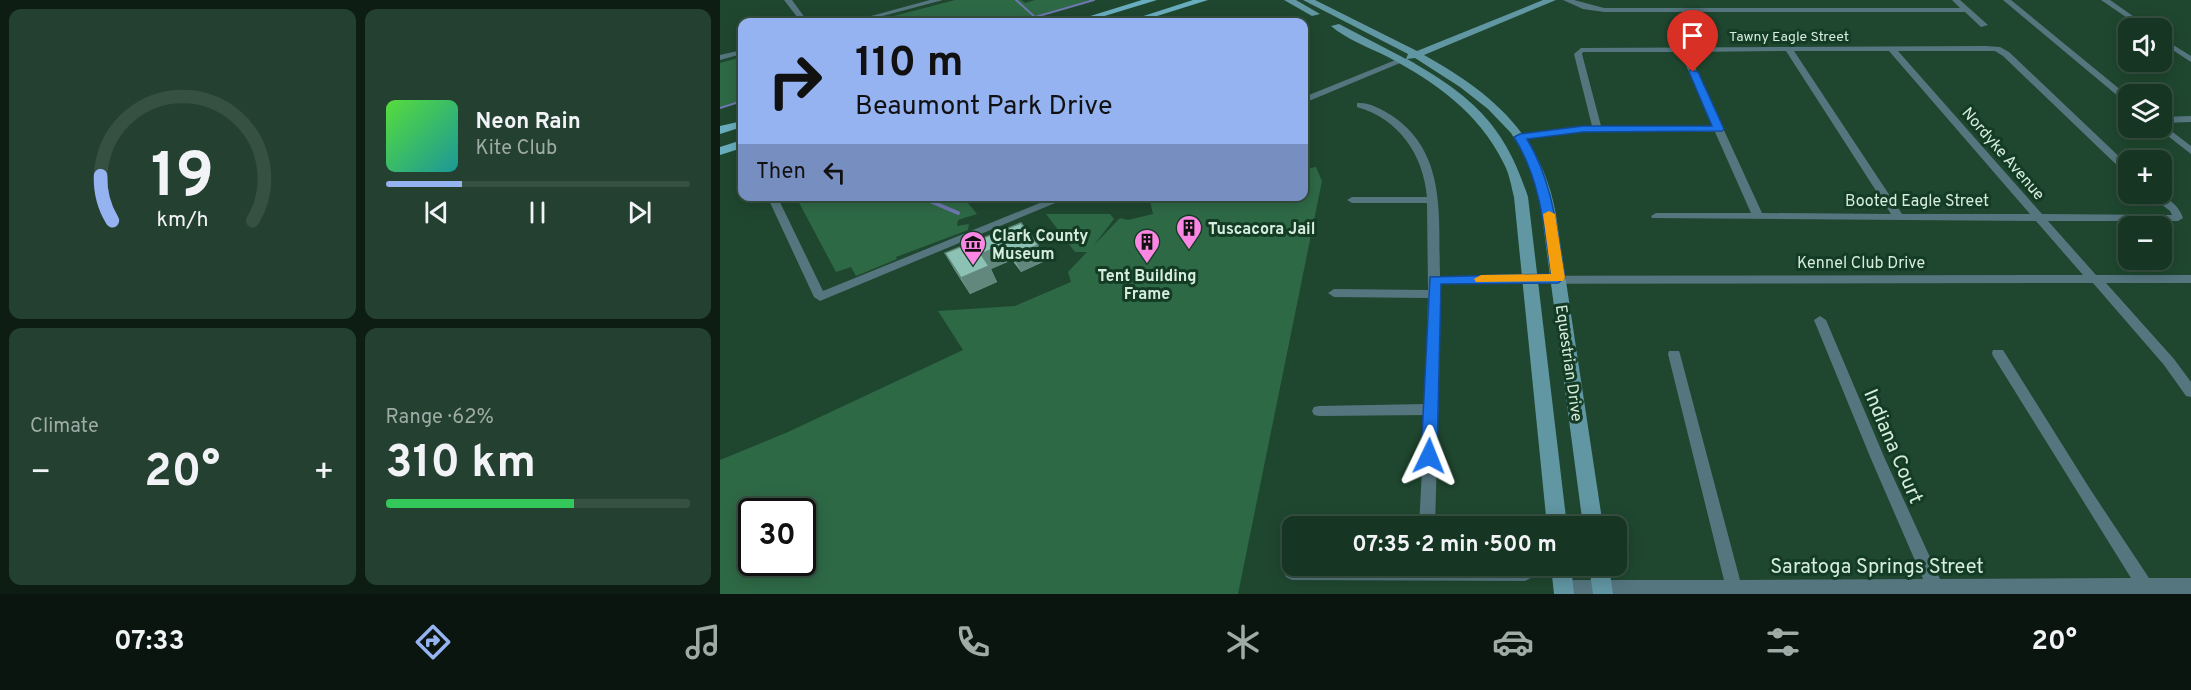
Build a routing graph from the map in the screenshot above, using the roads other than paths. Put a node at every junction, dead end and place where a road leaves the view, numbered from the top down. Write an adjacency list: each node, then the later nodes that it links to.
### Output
1 (788, 0): 17 (street)
2 (894, 0): 14 (street)
3 (939, 0): 14 (street)
4 (1152, 0): 19 (main road)
5 (1203, 0): 20 (main road)
6 (1289, 0): 29 (street, Equestrian Drive)
7 (1308, 0): 29 (street, Equestrian Drive)
8 (1551, 0): 29 (street)
9 (1567, 0): 15 (street)
10 (1652, 0): 15 (street)
11 (1956, 0): 16 (street)
12 (2007, 0): 31 (street)
13 (2105, 0): 21 (street)
14 (903, 9): 18 (street)
15 (1656, 10): 16 (street)
16 (1967, 10): 22 (street)
17 (802, 18)
18 (869, 18)
19 (1090, 18)
20 (1143, 18)
21 (2131, 18)
22 (1984, 25)
23 (2172, 47): 30 (street)
24 (1683, 49): 25 (street, Tawny Eagle Street); 37 (street, Tawny Eagle Street); 38 (street)
25 (1788, 49): 26 (street, Tawny Eagle Street); 53 (street)
26 (1892, 49): 45 (street, Tawny Eagle Street); 54 (street, Nordyke Avenue)
27 (738, 53): 28 (street)
28 (720, 58)
29 (1408, 58): 32 (street); 41 (street, Equestrian Drive); 57 (street, Equestrian Drive)
30 (2191, 60)
31 (2118, 92)
32 (1308, 98)
33 (1360, 105): 47 (street)
34 (2191, 119): 35 (street)
35 (2172, 120)
36 (738, 125): 39 (main road)
37 (1597, 129): 38 (street); 41 (street)
38 (1719, 129): 52 (street)
39 (720, 130)
40 (2172, 135): 44 (street)
41 (1520, 137): 55 (street, Equestrian Drive)
42 (738, 145): 43 (main road)
43 (720, 151)
44 (2191, 151)
45 (2118, 161)
46 (1352, 200): 47 (street)
47 (1431, 200): 59 (street)
48 (774, 201): 49 (street)
49 (1055, 201)
50 (2168, 204): 54 (street, Booted Eagle Street)
51 (1656, 216): 52 (street, Booted Eagle Street)
52 (1758, 216): 53 (street, Booted Eagle Street)
53 (1899, 217): 54 (street, Booted Eagle Street)
54 (2038, 217): 56 (street, Nordyke Avenue)
55 (1558, 278): 56 (street, Kennel Club Drive); 57 (street, Kennel Club Drive); 70 (street, Equestrian Drive)
56 (2094, 278): 58 (street, Kennel Club Drive); 65 (street, Nordyke Avenue)
57 (1530, 279): 59 (street, Kennel Club Drive); 69 (street, Equestrian Drive)
58 (2191, 279)
59 (1435, 280): 61 (street)
60 (1334, 293): 61 (street)
61 (1434, 294): 66 (street)
62 (1821, 320): 76 (street, Indiana Court)
63 (1998, 352): 73 (street)
64 (1674, 354): 75 (street)
65 (2191, 392)
66 (1431, 409): 67 (street); 68 (street)
67 (1318, 411)
68 (1427, 516)
69 (1556, 516)
70 (1592, 516)
71 (1562, 576): 77 (street)
72 (1600, 576): 78 (street)
73 (2145, 586): 74 (street, Saratoga Springs Street); 76 (street, Saratoga Springs Street)
74 (2191, 586)
75 (1734, 587): 76 (street, Saratoga Springs Street); 78 (street, Saratoga Springs Street)
76 (1935, 587)
77 (1563, 591): 78 (street, Saratoga Springs Street)
78 (1602, 591)

